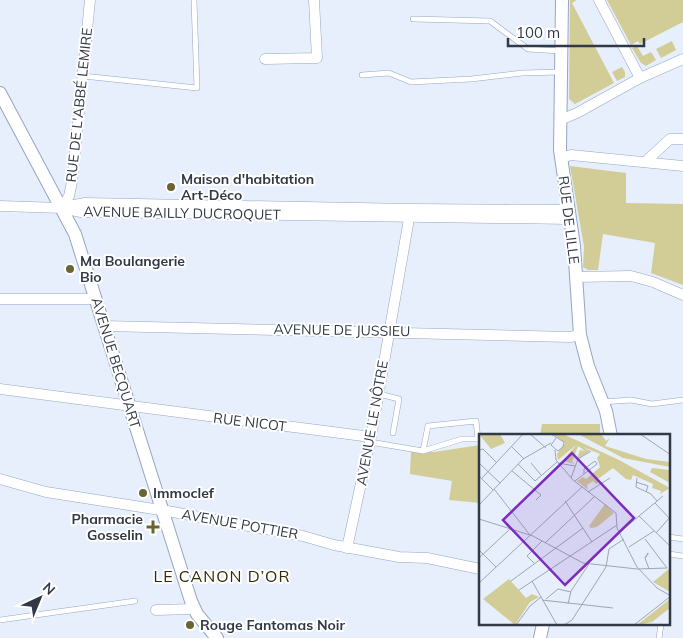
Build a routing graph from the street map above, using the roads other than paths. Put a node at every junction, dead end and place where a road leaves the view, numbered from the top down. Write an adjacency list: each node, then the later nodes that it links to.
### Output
1 (90, 0): 12 (street, RUE DE L'ABBÉ LEMIRE)
2 (194, 0): 12 (lane)
3 (314, 0): 8 (street)
4 (562, 0): 7 (street, RUE DE LILLE)
5 (599, 0): 13 (street)
6 (413, 19): 7 (lane)
7 (561, 51): 10 (street, RUE DE LILLE)
8 (265, 59)
9 (683, 59): 13 (street)
10 (561, 72): 11 (lane); 15 (street, RUE DE LILLE)
11 (362, 75)
12 (83, 76): 21 (street, RUE DE L'ABBÉ LEMIRE)
13 (640, 78): 15 (street)
14 (0, 93): 21 (street, AVENUE BECQUART)
15 (560, 120): 17 (street, RUE DE LILLE)
16 (683, 139): 18 (street)
17 (561, 158): 18 (street); 23 (street, RUE DE LILLE)
18 (646, 162): 19 (street)
19 (683, 166)
20 (0, 206): 21 (street, AVENUE BAILLY DUCROQUET)
21 (62, 208): 22 (street, AVENUE BAILLY DUCROQUET); 27 (street, AVENUE BECQUART)
22 (409, 213): 23 (street, AVENUE BAILLY DUCROQUET); 29 (street, AVENUE LE NÔTRE)
23 (570, 215): 24 (street, RUE DE LILLE)
24 (576, 277): 25 (street); 30 (street, RUE DE LILLE)
25 (683, 295)
26 (0, 299): 27 (street)
27 (96, 299): 28 (street, AVENUE BECQUART)
28 (104, 326): 29 (street, AVENUE DE JUSSIEU); 35 (street, AVENUE BECQUART)
29 (389, 331): 30 (street, AVENUE DE JUSSIEU); 32 (street, AVENUE LE NÔTRE)
30 (580, 335): 34 (street, RUE DE LILLE)
31 (0, 389): 35 (street, RUE NICOT)
32 (378, 394): 36 (lane); 38 (street, AVENUE LE NÔTRE)
33 (683, 400): 34 (lane)
34 (602, 402): 37 (street, RUE DE LILLE)
35 (129, 406): 38 (street, RUE NICOT); 41 (street, AVENUE BECQUART)
36 (393, 433)
37 (610, 434)
38 (370, 440): 39 (lane); 44 (street, AVENUE LE NÔTRE)
39 (423, 451): 39 (lane)
40 (0, 479): 41 (street, AVENUE POTTIER)
41 (162, 511): 44 (street, AVENUE POTTIER); 49 (street, AVENUE BECQUART)
42 (670, 537): 43 (lane)
43 (683, 539)
44 (348, 548): 47 (street, AVENUE POTTIER)
45 (670, 554): 46 (lane)
46 (683, 556)
47 (479, 569)
48 (135, 601): 51 (lane)
49 (194, 609): 50 (street); 52 (street, AVENUE BECQUART)
50 (156, 610)
51 (0, 620)
52 (217, 638)
53 (540, 638): 54 (street)
54 (547, 638)

